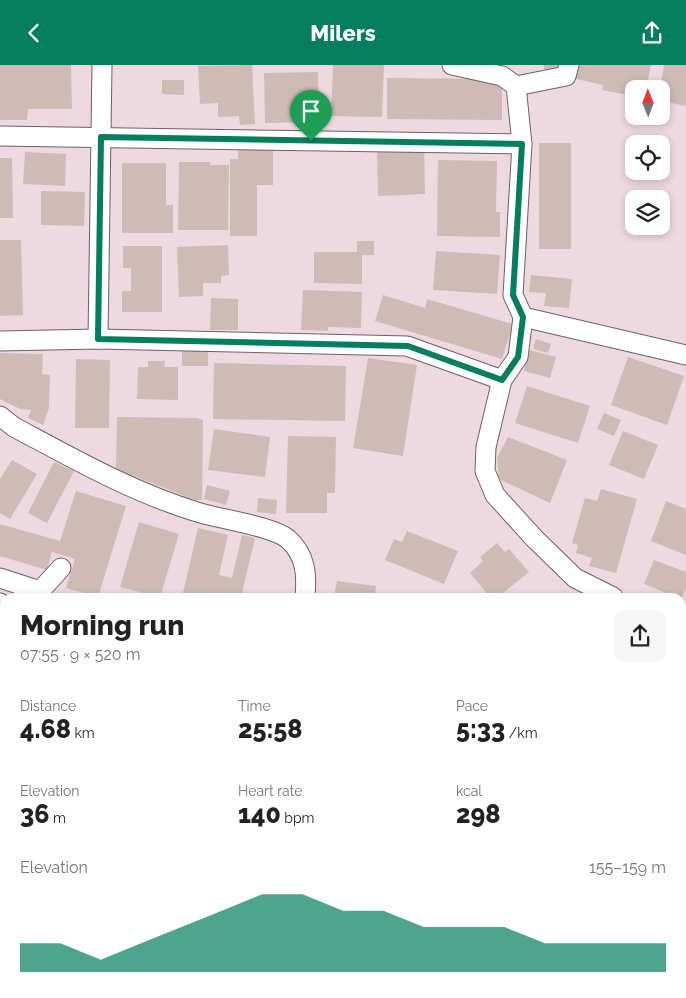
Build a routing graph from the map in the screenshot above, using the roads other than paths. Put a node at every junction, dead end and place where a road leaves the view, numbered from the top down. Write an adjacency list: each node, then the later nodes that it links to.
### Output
1 (102, 65): 6 (street)
2 (452, 65): 4 (street)
3 (569, 65): 4 (street)
4 (516, 86): 7 (street)
5 (0, 135): 6 (street)
6 (101, 137): 7 (street); 9 (street)
7 (522, 144): 8 (street)
8 (523, 317): 11 (street); 12 (street)
9 (98, 339): 10 (street); 12 (street)
10 (0, 341)
11 (686, 355)
12 (502, 380): 17 (street)
13 (0, 416): 16 (street)
14 (61, 568): 15 (street)
15 (0, 578)
16 (305, 593)
17 (605, 593)

